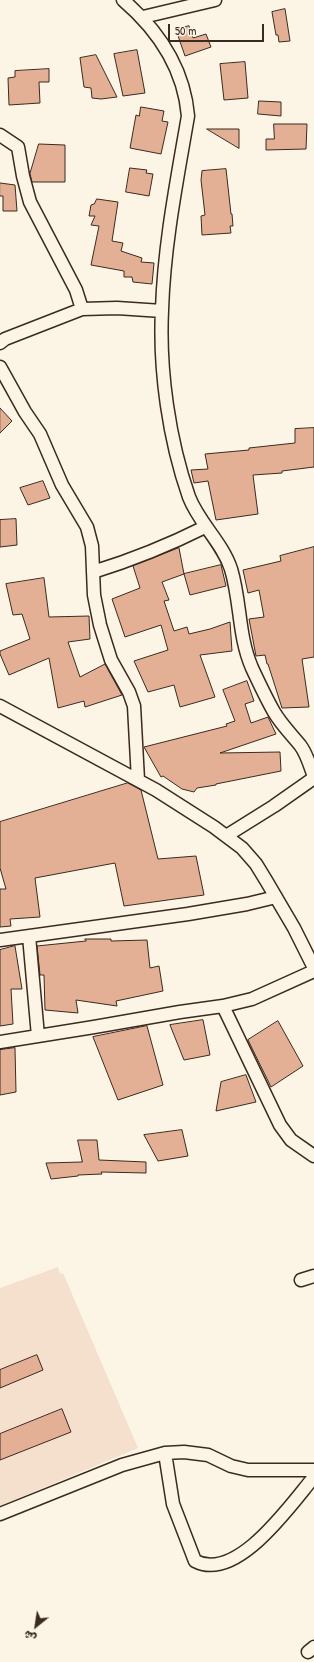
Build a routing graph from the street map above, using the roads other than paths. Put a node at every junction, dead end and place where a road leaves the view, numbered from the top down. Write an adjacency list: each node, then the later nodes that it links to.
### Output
1 (123, 0): 3 (street)
2 (215, 0): 3 (street)
3 (143, 17): 6 (street)
4 (0, 135): 5 (street)
5 (82, 309): 6 (street); 7 (street)
6 (162, 311): 9 (street)
7 (0, 343)
8 (0, 367): 10 (street)
9 (205, 527): 10 (street); 12 (street)
10 (93, 572): 13 (street)
11 (0, 706): 13 (street)
12 (314, 777): 14 (street)
13 (138, 780): 14 (street)
14 (226, 836): 15 (street)
15 (276, 897): 16 (street); 18 (street)
16 (29, 936): 17 (street); 20 (street)
17 (0, 940)
18 (314, 969): 19 (street)
19 (224, 1006): 20 (street); 22 (street)
20 (38, 1036): 21 (street)
21 (0, 1042)
22 (314, 1156)
23 (314, 1276): 24 (street)
24 (301, 1280)
25 (165, 1454): 26 (street); 27 (street); 28 (street)
26 (314, 1470)
27 (314, 1477)
28 (0, 1514)

